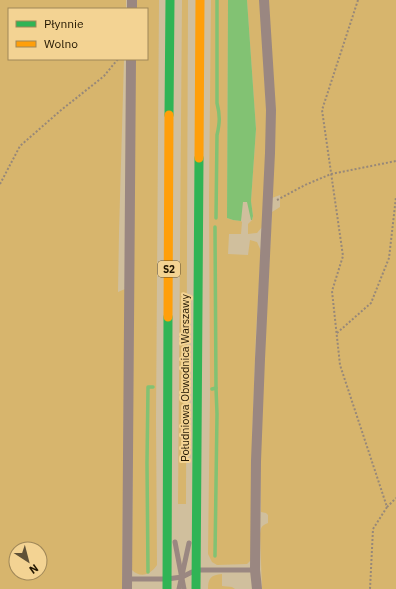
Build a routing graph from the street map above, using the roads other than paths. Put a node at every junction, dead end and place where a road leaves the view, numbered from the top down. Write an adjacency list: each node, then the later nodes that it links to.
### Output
1 (170, 0): 6 (highway, Południowa Obwodnica Warszawy / S2)
2 (200, 0): 5 (highway, Południowa Obwodnica Warszawy)
3 (264, 0): 10 (street)
4 (131, 60): 13 (street)
5 (197, 503): 7 (lane); 9 (highway, Południowa Obwodnica Warszawy)
6 (168, 504): 11 (lane); 12 (highway, Południowa Obwodnica Warszawy / S2)
7 (191, 532)
8 (189, 540): 11 (lane)
9 (196, 570): 10 (lane); 11 (lane); 17 (highway, Południowa Obwodnica Warszawy)
10 (255, 570): 18 (street)
11 (182, 577): 12 (lane); 15 (lane); 16 (lane)
12 (167, 579): 13 (lane); 14 (highway, Południowa Obwodnica Warszawy / S2)
13 (127, 584)
14 (167, 589)
15 (179, 589)
16 (184, 589)
17 (196, 589)
18 (257, 589)

